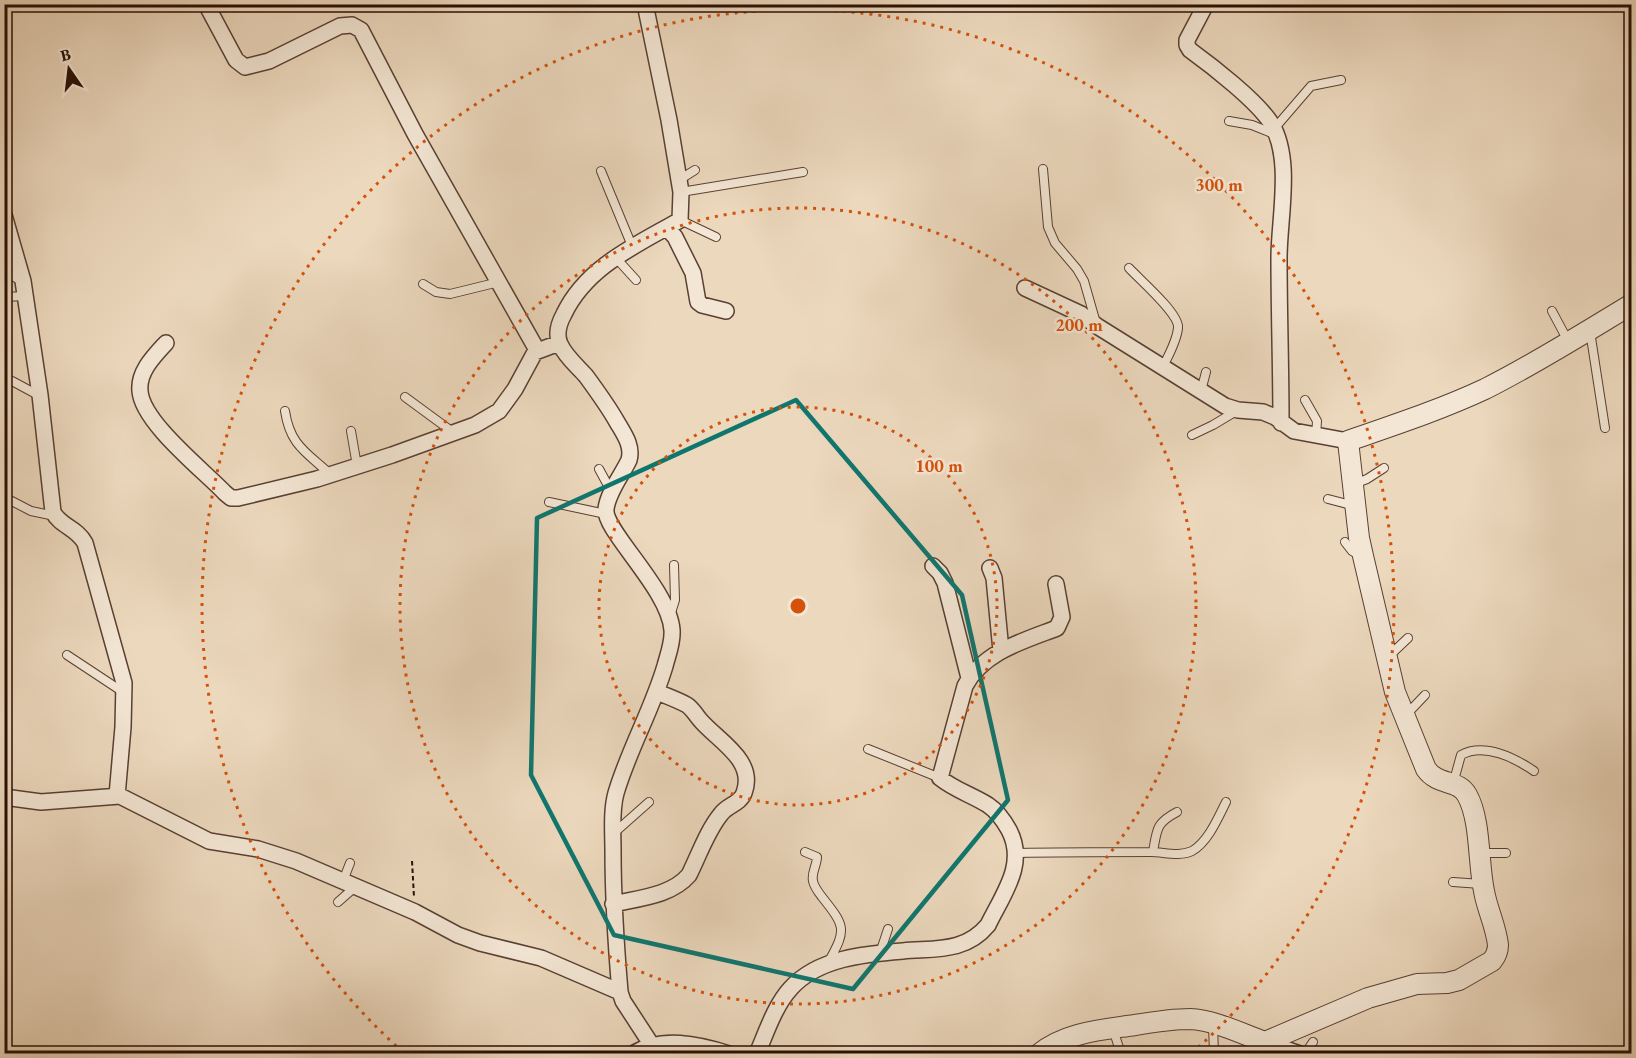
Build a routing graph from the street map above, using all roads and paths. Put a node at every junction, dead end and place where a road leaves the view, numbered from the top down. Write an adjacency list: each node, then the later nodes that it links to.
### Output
1 (206, 4): 22 (street)
2 (645, 4): 11 (street)
3 (1206, 4): 6 (street)
4 (1341, 80): 6 (lane)
5 (1229, 120): 6 (lane)
6 (1275, 132): 45 (street)
7 (1043, 169): 30 (lane)
8 (695, 170): 11 (lane)
9 (601, 171): 15 (lane)
10 (803, 172): 11 (lane)
11 (680, 186): 13 (street)
12 (4, 215): 25 (street)
13 (674, 224): 14 (lane); 15 (street); 28 (street)
14 (716, 237)
15 (632, 246): 16 (street)
16 (616, 258): 21 (lane); 34 (street)
17 (1625, 264): 19 (path)
18 (1129, 268): 36 (lane)
19 (1632, 270)
20 (4, 272): 25 (lane)
21 (636, 280)
22 (499, 282): 23 (lane); 35 (street)
23 (423, 284)
24 (1024, 288): 30 (street)
25 (24, 289): 26 (lane); 40 (street)
26 (4, 297)
27 (1632, 304): 31 (street)
28 (726, 311)
29 (1552, 311): 32 (lane)
30 (1097, 326): 36 (street)
31 (1590, 329): 32 (street); 46 (lane)
32 (1569, 342): 51 (street)
33 (166, 343): 55 (street)
34 (559, 343): 35 (street); 57 (street)
35 (537, 350): 48 (street)
36 (1162, 368): 39 (street)
37 (1206, 372): 39 (lane)
38 (12, 381): 40 (lane)
39 (1201, 391): 43 (street)
40 (40, 395): 63 (street)
41 (405, 397): 48 (lane)
42 (1305, 400): 50 (lane)
43 (1238, 410): 45 (street); 49 (lane)
44 (285, 411): 55 (lane)
45 (1281, 423): 50 (street)
46 (1605, 428)
47 (351, 431): 52 (lane)
48 (454, 433): 52 (street)
49 (1192, 435)
50 (1316, 436): 51 (street)
51 (1348, 441): 56 (street)
52 (357, 466): 55 (street)
53 (1384, 468): 56 (lane)
54 (599, 469): 57 (lane)
55 (330, 474)
56 (1354, 484): 61 (street)
57 (612, 493): 62 (street)
58 (4, 497): 63 (lane)
59 (1328, 499): 61 (lane)
60 (549, 502): 62 (lane)
61 (1356, 506): 65 (street)
62 (606, 514): 70 (street)
63 (55, 516): 77 (street)
64 (1345, 542): 65 (lane)
65 (1363, 556): 74 (street)
66 (674, 565): 70 (lane)
67 (933, 566): 75 (street)
68 (990, 568): 72 (street)
69 (1056, 584): 72 (street)
70 (670, 616): 76 (street)
71 (1408, 638): 74 (lane)
72 (1000, 651): 75 (street)
73 (66, 655): 77 (lane)
74 (1387, 657): 79 (street)
75 (969, 678): 82 (street)
76 (657, 692): 89 (street); 101 (street)
77 (124, 693): 84 (street)
78 (1425, 695): 79 (lane)
79 (1405, 716): 83 (street)
80 (868, 749): 82 (lane)
81 (1534, 771): 83 (lane)
82 (939, 778): 92 (street)
83 (1453, 784): 93 (street)
84 (117, 796): 85 (street); 98 (street)
85 (4, 797)
86 (649, 802): 89 (lane)
87 (1226, 802): 91 (lane)
88 (1177, 812): 91 (lane)
89 (613, 835): 101 (street)
90 (805, 852): 105 (lane)
91 (1154, 852): 92 (lane)
92 (1017, 853): 104 (street)
93 (1479, 853): 94 (lane); 99 (street)
94 (1506, 853)
95 (412, 861): 102 (path)
96 (350, 863): 98 (lane)
97 (1453, 882): 99 (lane)
98 (349, 884): 100 (lane); 102 (street)
99 (1483, 884): 109 (street)
100 (338, 902)
101 (613, 904): 106 (street)
102 (415, 912): 106 (street)
103 (888, 929): 104 (lane)
104 (879, 953): 105 (street)
105 (828, 964): 114 (street)
106 (620, 992): 111 (street)
107 (1213, 1024): 108 (street); 109 (street); 117 (lane)
108 (1113, 1028): 115 (street); 116 (lane)
109 (1265, 1042): 118 (street)
110 (1313, 1042): 119 (lane)
111 (651, 1044): 112 (street); 113 (street)
112 (633, 1053)
113 (729, 1053)
114 (757, 1053)
115 (1039, 1053)
116 (1121, 1053)
117 (1214, 1053)
118 (1300, 1053)
119 (1305, 1053)

